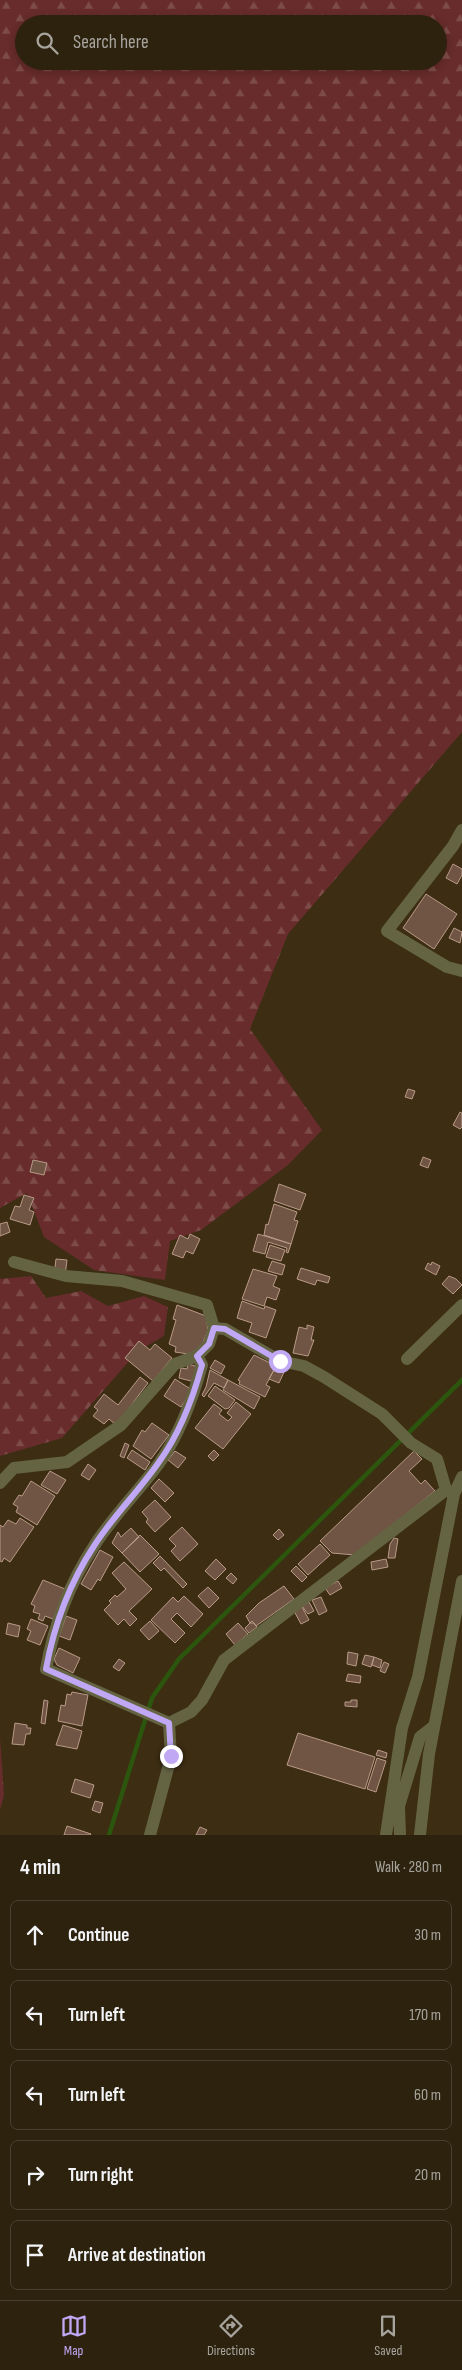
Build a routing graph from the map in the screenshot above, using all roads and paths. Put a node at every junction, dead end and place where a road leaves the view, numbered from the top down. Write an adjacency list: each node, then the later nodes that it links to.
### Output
1 (462, 830): 2 (street)
2 (462, 971)
3 (14, 1262): 5 (street)
4 (462, 1305): 7 (street)
5 (214, 1328): 6 (street); 10 (street)
6 (197, 1356): 9 (street); 12 (street)
7 (407, 1359)
8 (462, 1477): 10 (street)
9 (0, 1483)
10 (450, 1492): 12 (street); 14 (street)
11 (462, 1581): 13 (street)
12 (169, 1723): 15 (street)
13 (434, 1726): 14 (street); 18 (street)
14 (395, 1805): 16 (street); 17 (street)
15 (150, 1835)
16 (386, 1835)
17 (400, 1835)
18 (420, 1835)

